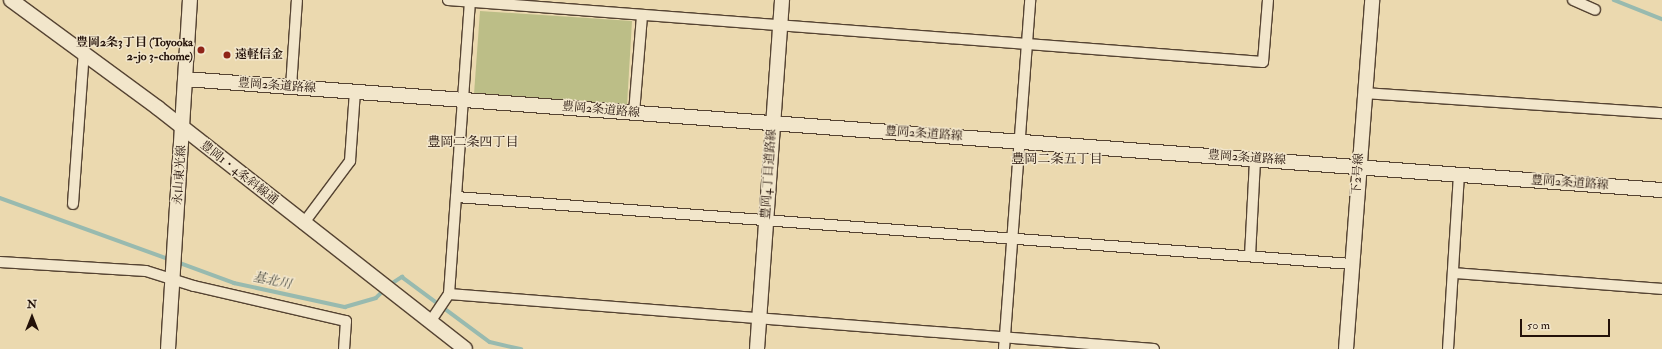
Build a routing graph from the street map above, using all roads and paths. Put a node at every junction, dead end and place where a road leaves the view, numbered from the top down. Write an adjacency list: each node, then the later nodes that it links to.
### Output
1 (11, 0): 15 (street, 豊岡1・4条斜線通)
2 (190, 0): 16 (street, 永山東光線)
3 (297, 0): 17 (street)
4 (448, 0): 10 (street)
5 (782, 0): 13 (street, 豊岡4丁目道路線)
6 (1030, 0): 14 (street)
7 (1268, 0): 14 (street)
8 (1372, 0): 19 (street, 下2号線)
9 (1573, 0): 11 (street)
10 (470, 1): 12 (street); 20 (street)
11 (1596, 10)
12 (642, 15): 13 (street); 21 (street)
13 (779, 25): 14 (street); 23 (street, 豊岡4丁目道路線)
14 (1026, 45): 25 (street)
15 (84, 52): 24 (street, 豊岡1・4条斜線通); 31 (street)
16 (185, 79): 17 (street, 豊岡2条道路線); 24 (street, 永山東光線)
17 (291, 88): 18 (street, 豊岡2条道路線)
18 (355, 92): 20 (street, 豊岡2条道路線); 33 (street)
19 (1365, 94): 22 (street); 27 (street, 下2号線)
20 (462, 99): 21 (street, 豊岡2条道路線); 30 (street)
21 (634, 113): 23 (street, 豊岡2条道路線)
22 (1662, 113)
23 (773, 123): 25 (street, 豊岡2条道路線); 32 (street, 豊岡4丁目道路線)
24 (183, 128): 33 (street, 豊岡1・4条斜線通); 38 (street, 永山東光線)
25 (1019, 141): 26 (street, 豊岡2条道路線); 34 (street)
26 (1255, 159): 27 (street, 豊岡2条道路線); 35 (street)
27 (1359, 166): 28 (street, 豊岡2条道路線); 37 (street, 下2号線)
28 (1459, 175): 29 (street, 豊岡2条道路線); 39 (street)
29 (1662, 190)
30 (456, 197): 32 (street); 41 (street)
31 (73, 204)
32 (766, 222): 34 (street); 42 (street, 豊岡4丁目道路線)
33 (303, 224): 43 (street, 豊岡1・4条斜線通)
34 (1011, 239): 35 (street); 44 (street)
35 (1250, 256): 37 (street)
36 (0, 262): 38 (street)
37 (1352, 264): 51 (street, 下2号線)
38 (173, 273): 45 (street, 永山東光線); 46 (street)
39 (1454, 273): 40 (street); 52 (street)
40 (1662, 289)
41 (444, 302): 42 (street); 43 (street)
42 (759, 320): 44 (street); 48 (street, 豊岡4丁目道路線)
43 (430, 322): 47 (street, 豊岡1・4条斜線通)
44 (1005, 338): 49 (street); 50 (street)
45 (168, 349)
46 (344, 349)
47 (465, 349)
48 (757, 349)
49 (1004, 349)
50 (1154, 349)
51 (1346, 349)
52 (1448, 349)

